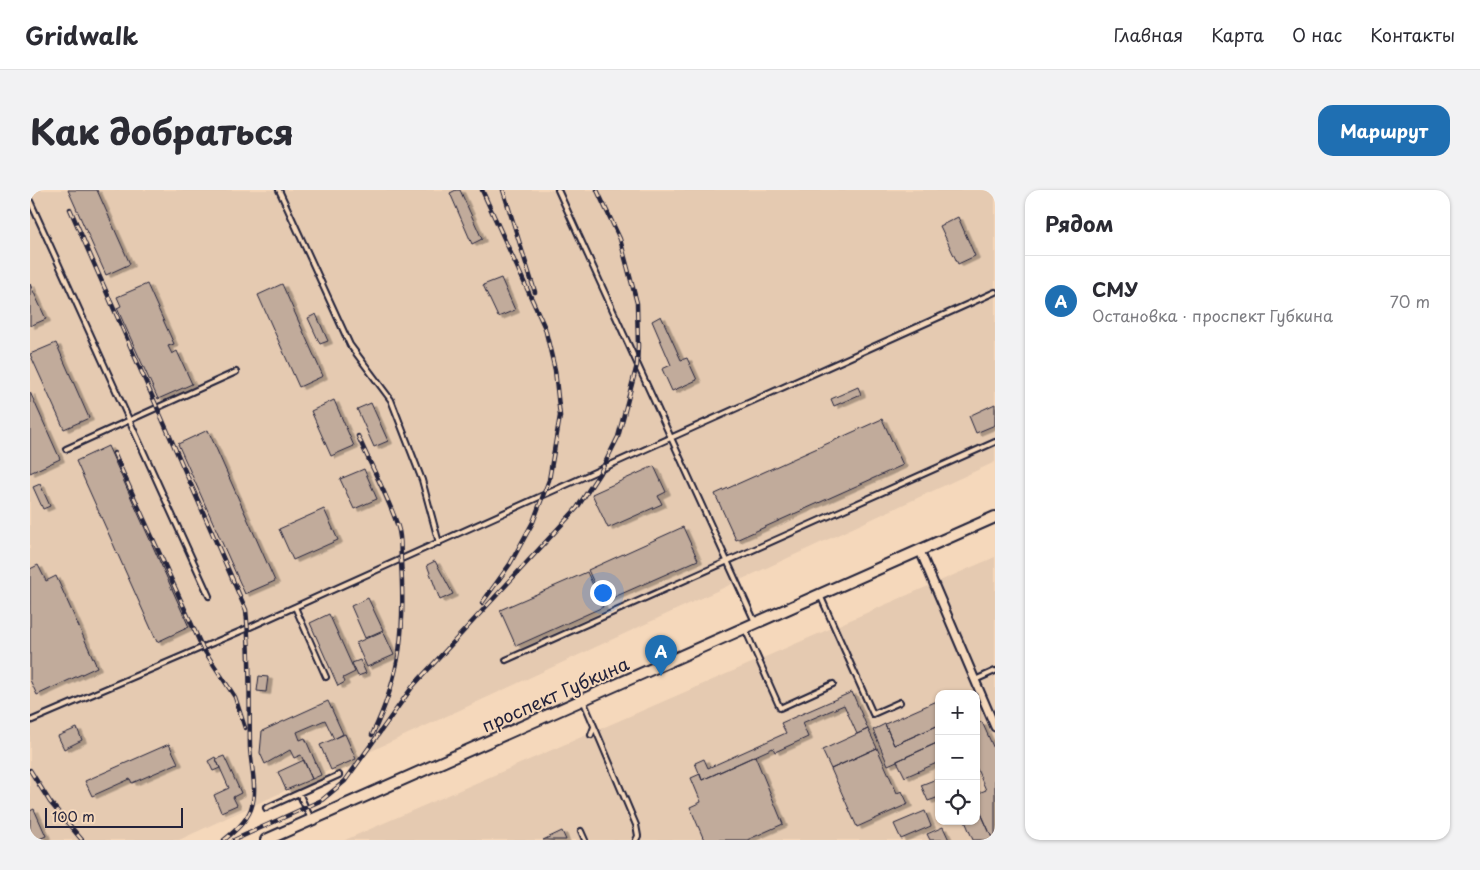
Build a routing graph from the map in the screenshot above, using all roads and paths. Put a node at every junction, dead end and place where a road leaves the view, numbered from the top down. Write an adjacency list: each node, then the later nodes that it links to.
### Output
1 (279, 190): 11 (lane)
2 (558, 190): 7 (lane)
3 (30, 201): 6 (lane)
4 (995, 292): 7 (lane)
5 (236, 372): 6 (lane)
6 (129, 420): 9 (lane); 15 (lane)
7 (671, 438): 11 (lane); 13 (lane)
8 (995, 442): 13 (lane)
9 (66, 449)
10 (995, 517): 12 (main road, проспект Губкина)
11 (439, 543): 16 (lane)
12 (920, 551): 14 (main road, проспект Губкина); 22 (street)
13 (729, 562): 17 (lane); 19 (lane)
14 (820, 595): 17 (main road, проспект Губкина); 25 (lane)
15 (209, 596)
16 (295, 608): 21 (lane); 26 (lane)
17 (756, 624): 18 (main road, проспект Губкина)
18 (745, 629): 23 (lane); 24 (main road, проспект Губкина)
19 (506, 660)
20 (995, 671): 22 (lane)
21 (326, 677)
22 (975, 680): 28 (street)
23 (833, 684)
24 (583, 700): 27 (lane); 33 (main road, проспект Губкина)
25 (900, 702)
26 (30, 721)
27 (594, 727): 29 (lane); 37 (lane)
28 (995, 727)
29 (591, 735)
30 (339, 775): 31 (lane)
31 (299, 793): 32 (lane); 33 (lane)
32 (266, 808)
33 (311, 820): 35 (main road, проспект Губкина)
34 (581, 831): 36 (lane)
35 (266, 840)
36 (585, 840)
37 (636, 840)

